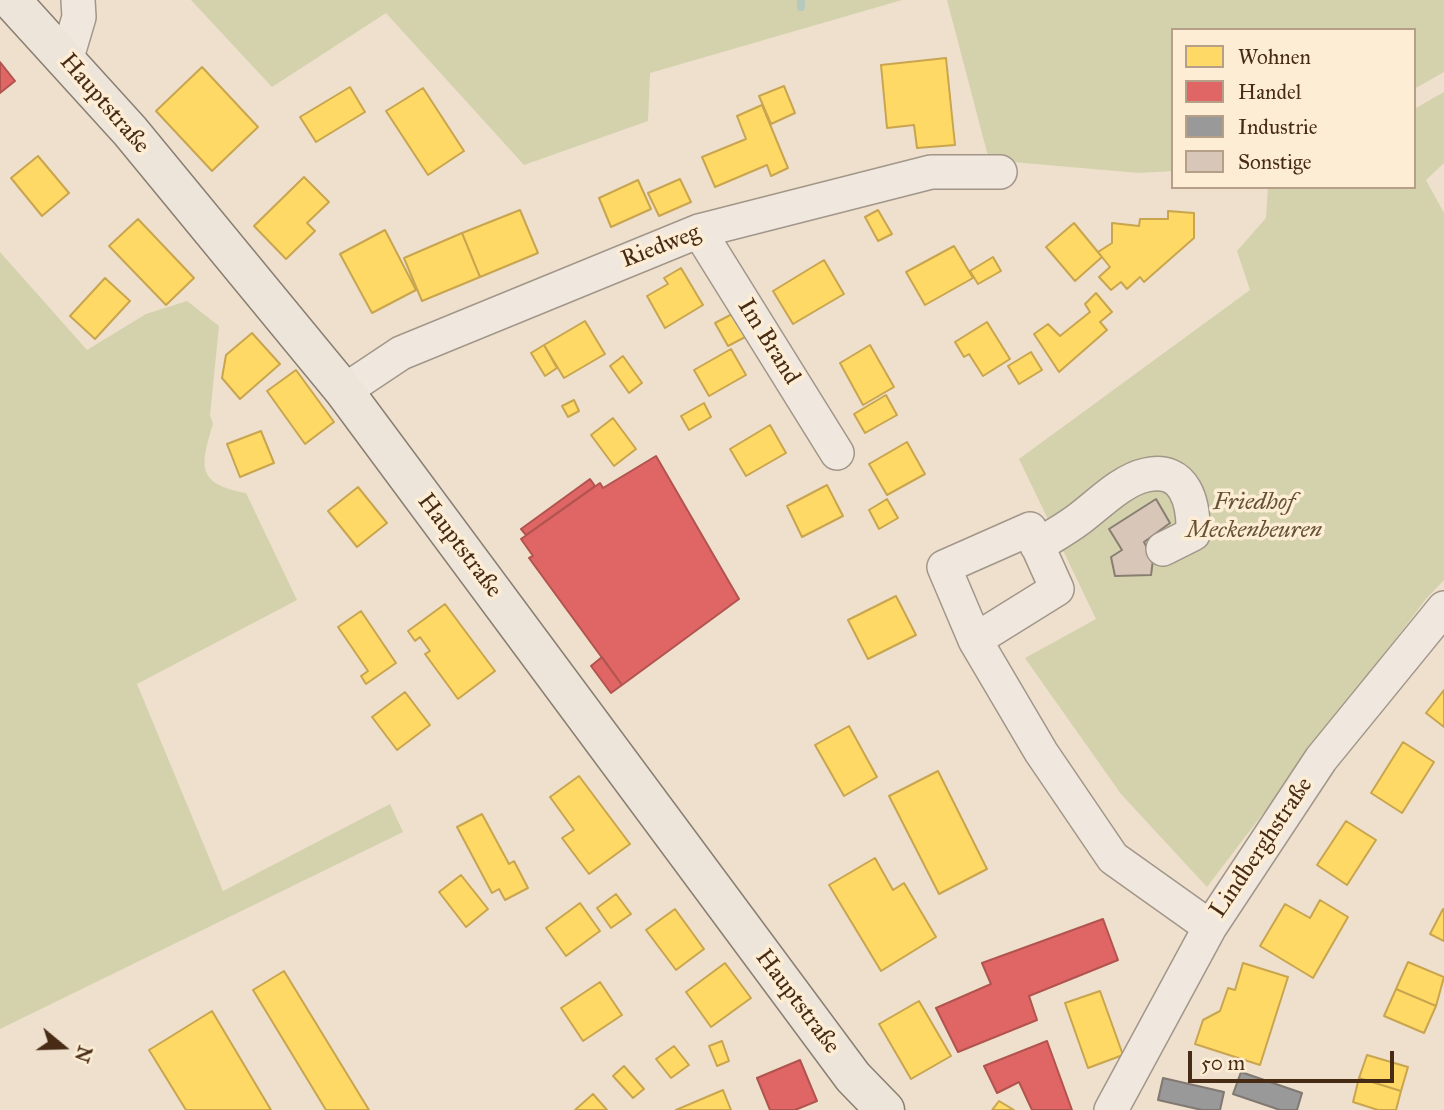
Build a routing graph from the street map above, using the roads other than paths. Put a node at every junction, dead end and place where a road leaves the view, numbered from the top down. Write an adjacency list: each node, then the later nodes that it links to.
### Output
1 (11, 0): 3 (main road, Hauptstraße)
2 (78, 0): 3 (street)
3 (66, 61): 6 (main road, Hauptstraße)
4 (1000, 172): 5 (street, Riedweg)
5 (699, 231): 6 (street, Riedweg); 7 (street, Im Brand)
6 (344, 391): 13 (main road, Hauptstraße)
7 (837, 453)
8 (1037, 545): 9 (street); 11 (street); 11 (street)
9 (1163, 549)
10 (1444, 609): 12 (street, Lindberghstraße)
11 (975, 640): 12 (street)
12 (1210, 927): 14 (street, Lindberghstraße)
13 (877, 1108)
14 (1111, 1110)

